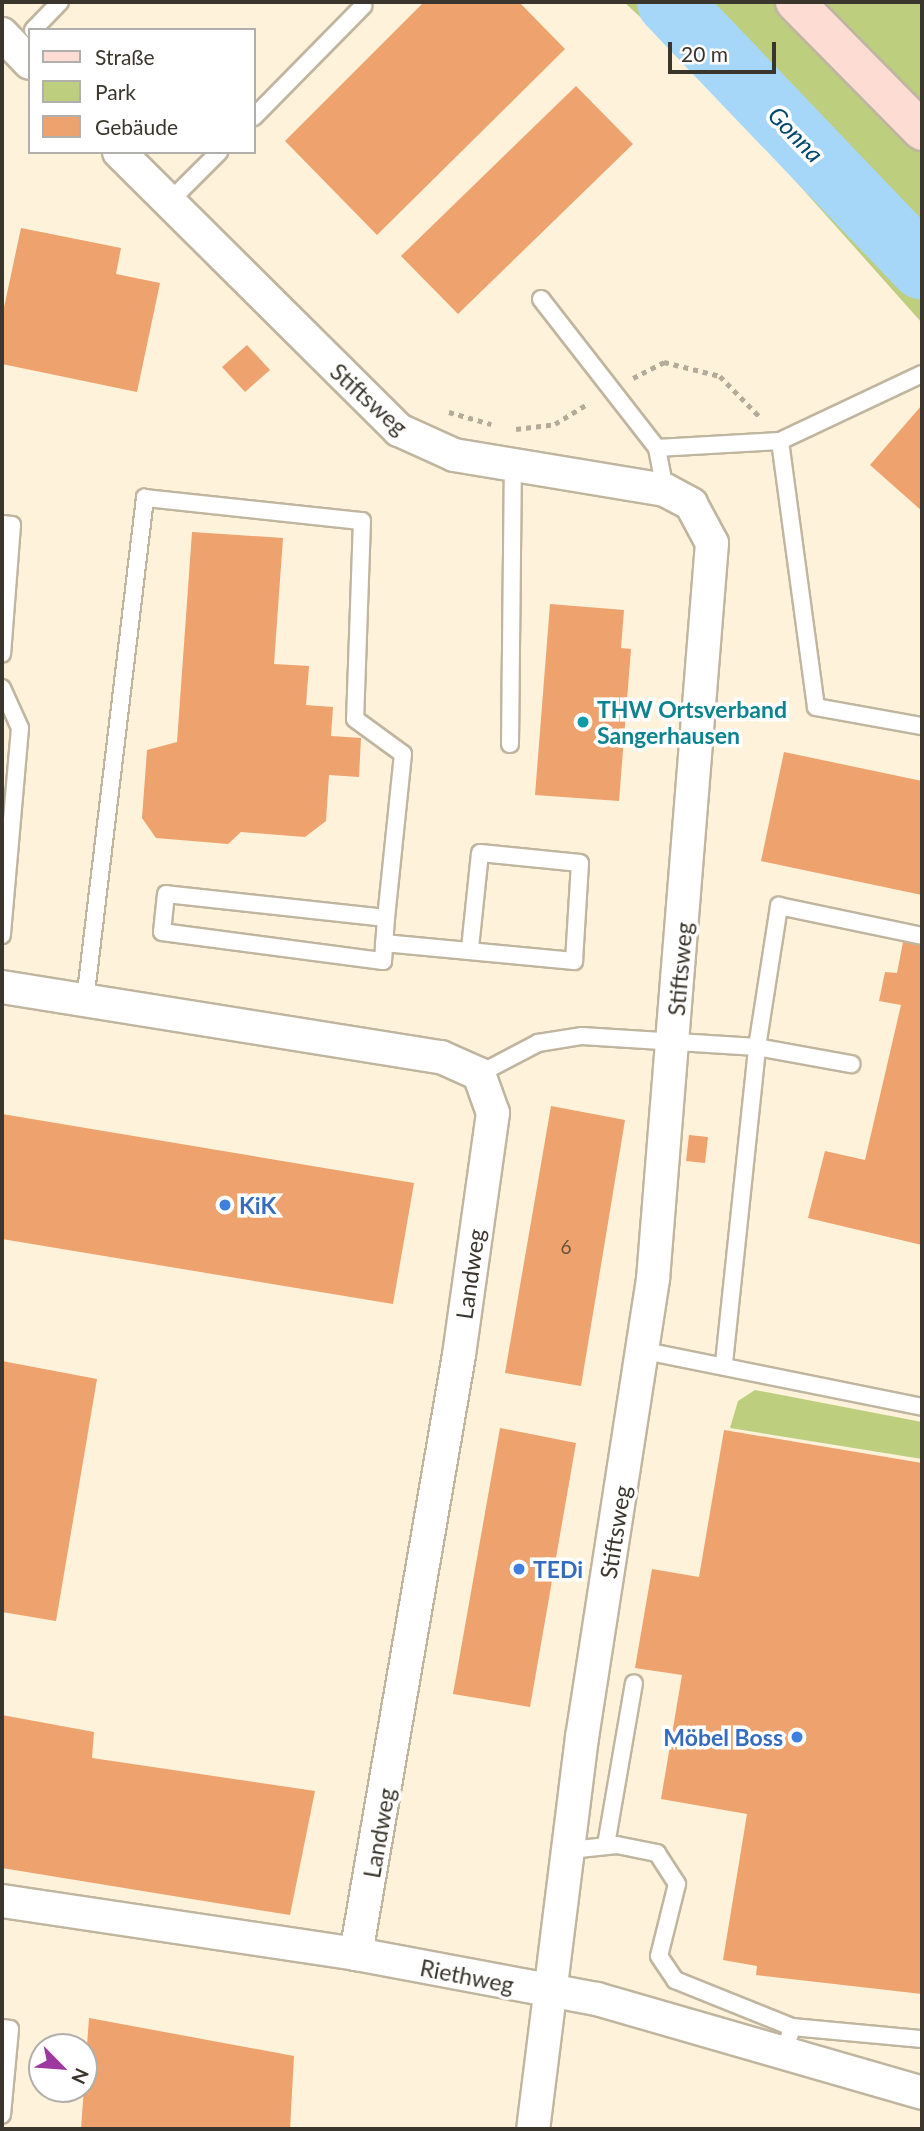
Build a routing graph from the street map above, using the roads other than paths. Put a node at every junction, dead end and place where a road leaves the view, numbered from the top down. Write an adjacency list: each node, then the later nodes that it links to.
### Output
1 (60, 2): 4 (lane)
2 (794, 2): 6 (main road)
3 (363, 6): 5 (lane)
4 (35, 28)
5 (256, 115)
6 (922, 131)
7 (121, 154): 9 (street, Stiftsweg)
8 (217, 154): 9 (lane)
9 (169, 202): 14 (street, Stiftsweg)
10 (541, 299): 13 (lane)
11 (922, 374): 12 (lane)
12 (780, 441): 13 (lane); 19 (lane)
13 (657, 448): 15 (lane)
14 (513, 467): 15 (street, Stiftsweg); 20 (lane)
15 (665, 490): 28 (street, Stiftsweg)
16 (2, 524): 17 (lane)
17 (2, 654)
18 (2, 688): 22 (lane)
19 (922, 726)
20 (510, 744)
21 (386, 918): 24 (lane); 24 (lane); 27 (lane)
22 (2, 935)
23 (922, 936): 29 (lane)
24 (384, 943): 25 (lane)
25 (470, 948): 25 (lane)
26 (2, 987): 27 (street)
27 (85, 1001): 31 (street)
28 (674, 1038): 29 (lane); 31 (lane); 32 (street, Stiftsweg)
29 (757, 1047): 30 (lane); 33 (lane)
30 (851, 1064)
31 (479, 1074): 39 (street, Landweg)
32 (645, 1351): 33 (lane); 37 (street, Stiftsweg)
33 (724, 1363): 34 (lane)
34 (922, 1407)
35 (634, 1683): 36 (lane)
36 (606, 1845): 37 (lane); 43 (lane)
37 (570, 1850): 40 (street, Stiftsweg)
38 (2, 1901): 39 (street, Riethweg)
39 (356, 1954): 40 (street, Riethweg)
40 (552, 1992): 43 (street, Riethweg); 46 (street, Stiftsweg)
41 (2, 2028): 45 (lane)
42 (922, 2039): 43 (lane)
43 (788, 2040): 44 (street, Riethweg)
44 (922, 2093)
45 (2, 2115)
46 (533, 2129)

